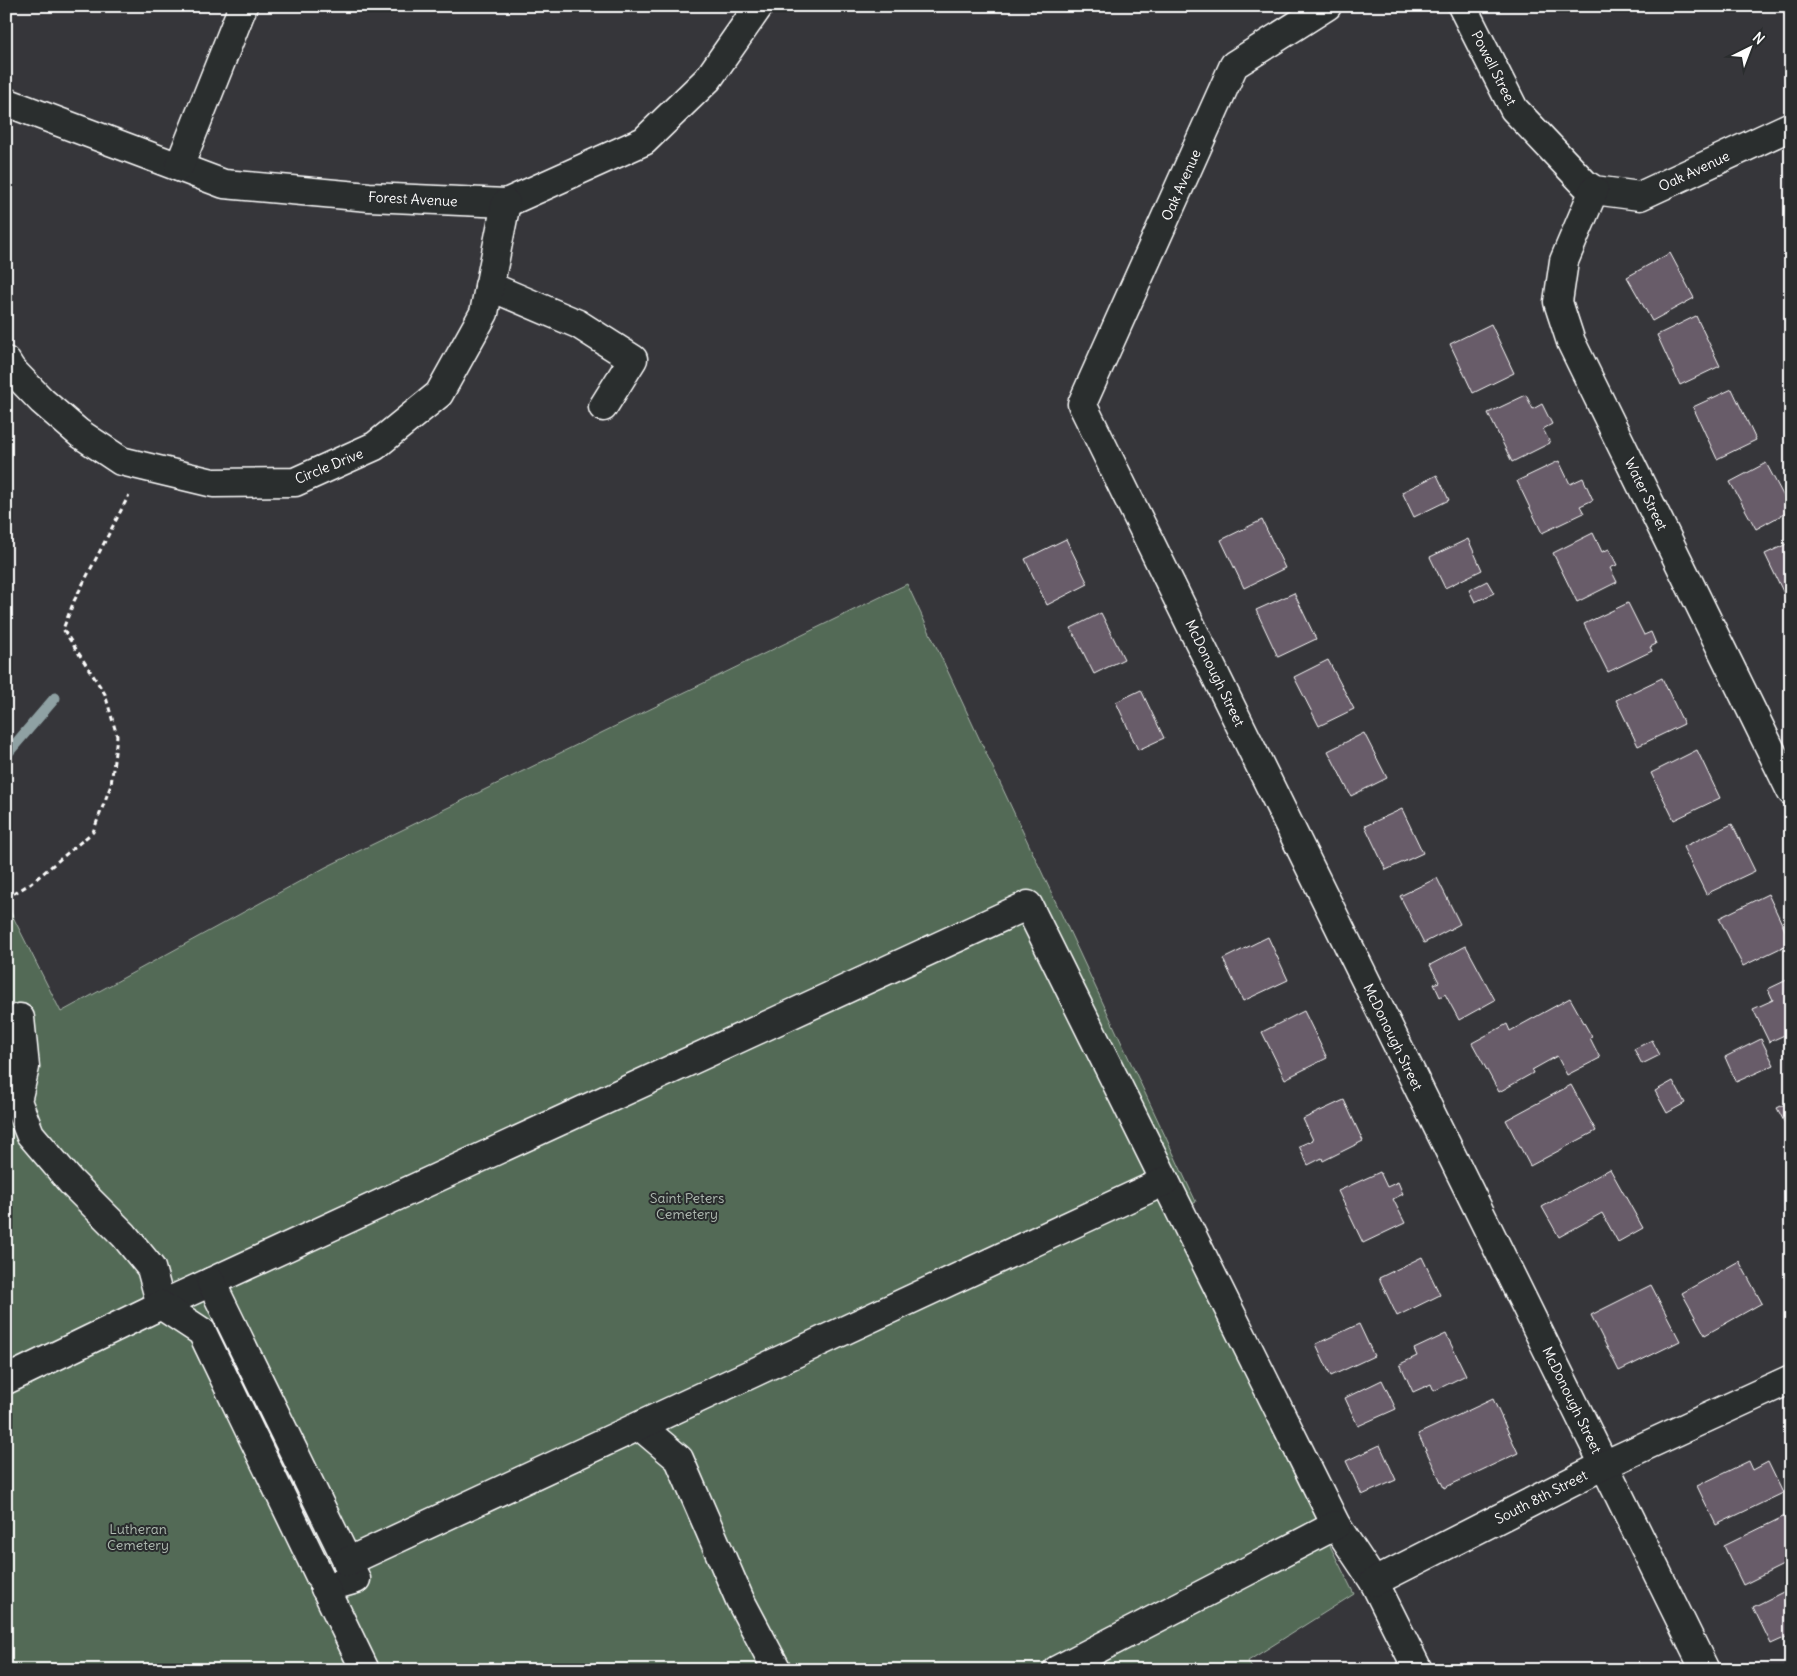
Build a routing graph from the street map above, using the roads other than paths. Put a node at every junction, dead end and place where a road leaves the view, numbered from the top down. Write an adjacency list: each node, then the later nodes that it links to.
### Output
1 (243, 6): 7 (street)
2 (759, 6): 9 (street, Forest Avenue)
3 (1327, 6): 12 (street, Oak Avenue)
4 (1462, 6): 8 (street, Powell Street)
5 (6, 102): 7 (street, Forest Avenue)
6 (1791, 126): 8 (street, Oak Avenue)
7 (179, 167): 9 (street, Forest Avenue)
8 (1594, 190): 14 (street, Water Street)
9 (506, 203): 10 (street, Circle Drive)
10 (489, 286): 11 (street, Circle Drive); 13 (street)
11 (6, 361)
12 (1082, 404): 22 (street, McDonough Street)
13 (603, 406)
14 (1791, 791)
15 (20, 1018): 18 (street)
16 (1165, 1181): 17 (street); 21 (street); 23 (street)
17 (211, 1282): 18 (street); 24 (street)
18 (161, 1305): 20 (street); 26 (street)
19 (1791, 1379): 22 (street, South 8th Street)
20 (6, 1380)
21 (640, 1426): 24 (street); 28 (street)
22 (1604, 1465): 25 (street, South 8th Street); 31 (street, McDonough Street)
23 (1336, 1525): 25 (street); 29 (street)
24 (347, 1562): 26 (street)
25 (1374, 1582): 30 (street)
26 (325, 1588): 27 (street)
27 (364, 1670)
28 (777, 1670)
29 (1057, 1670)
30 (1418, 1670)
31 (1704, 1670)

